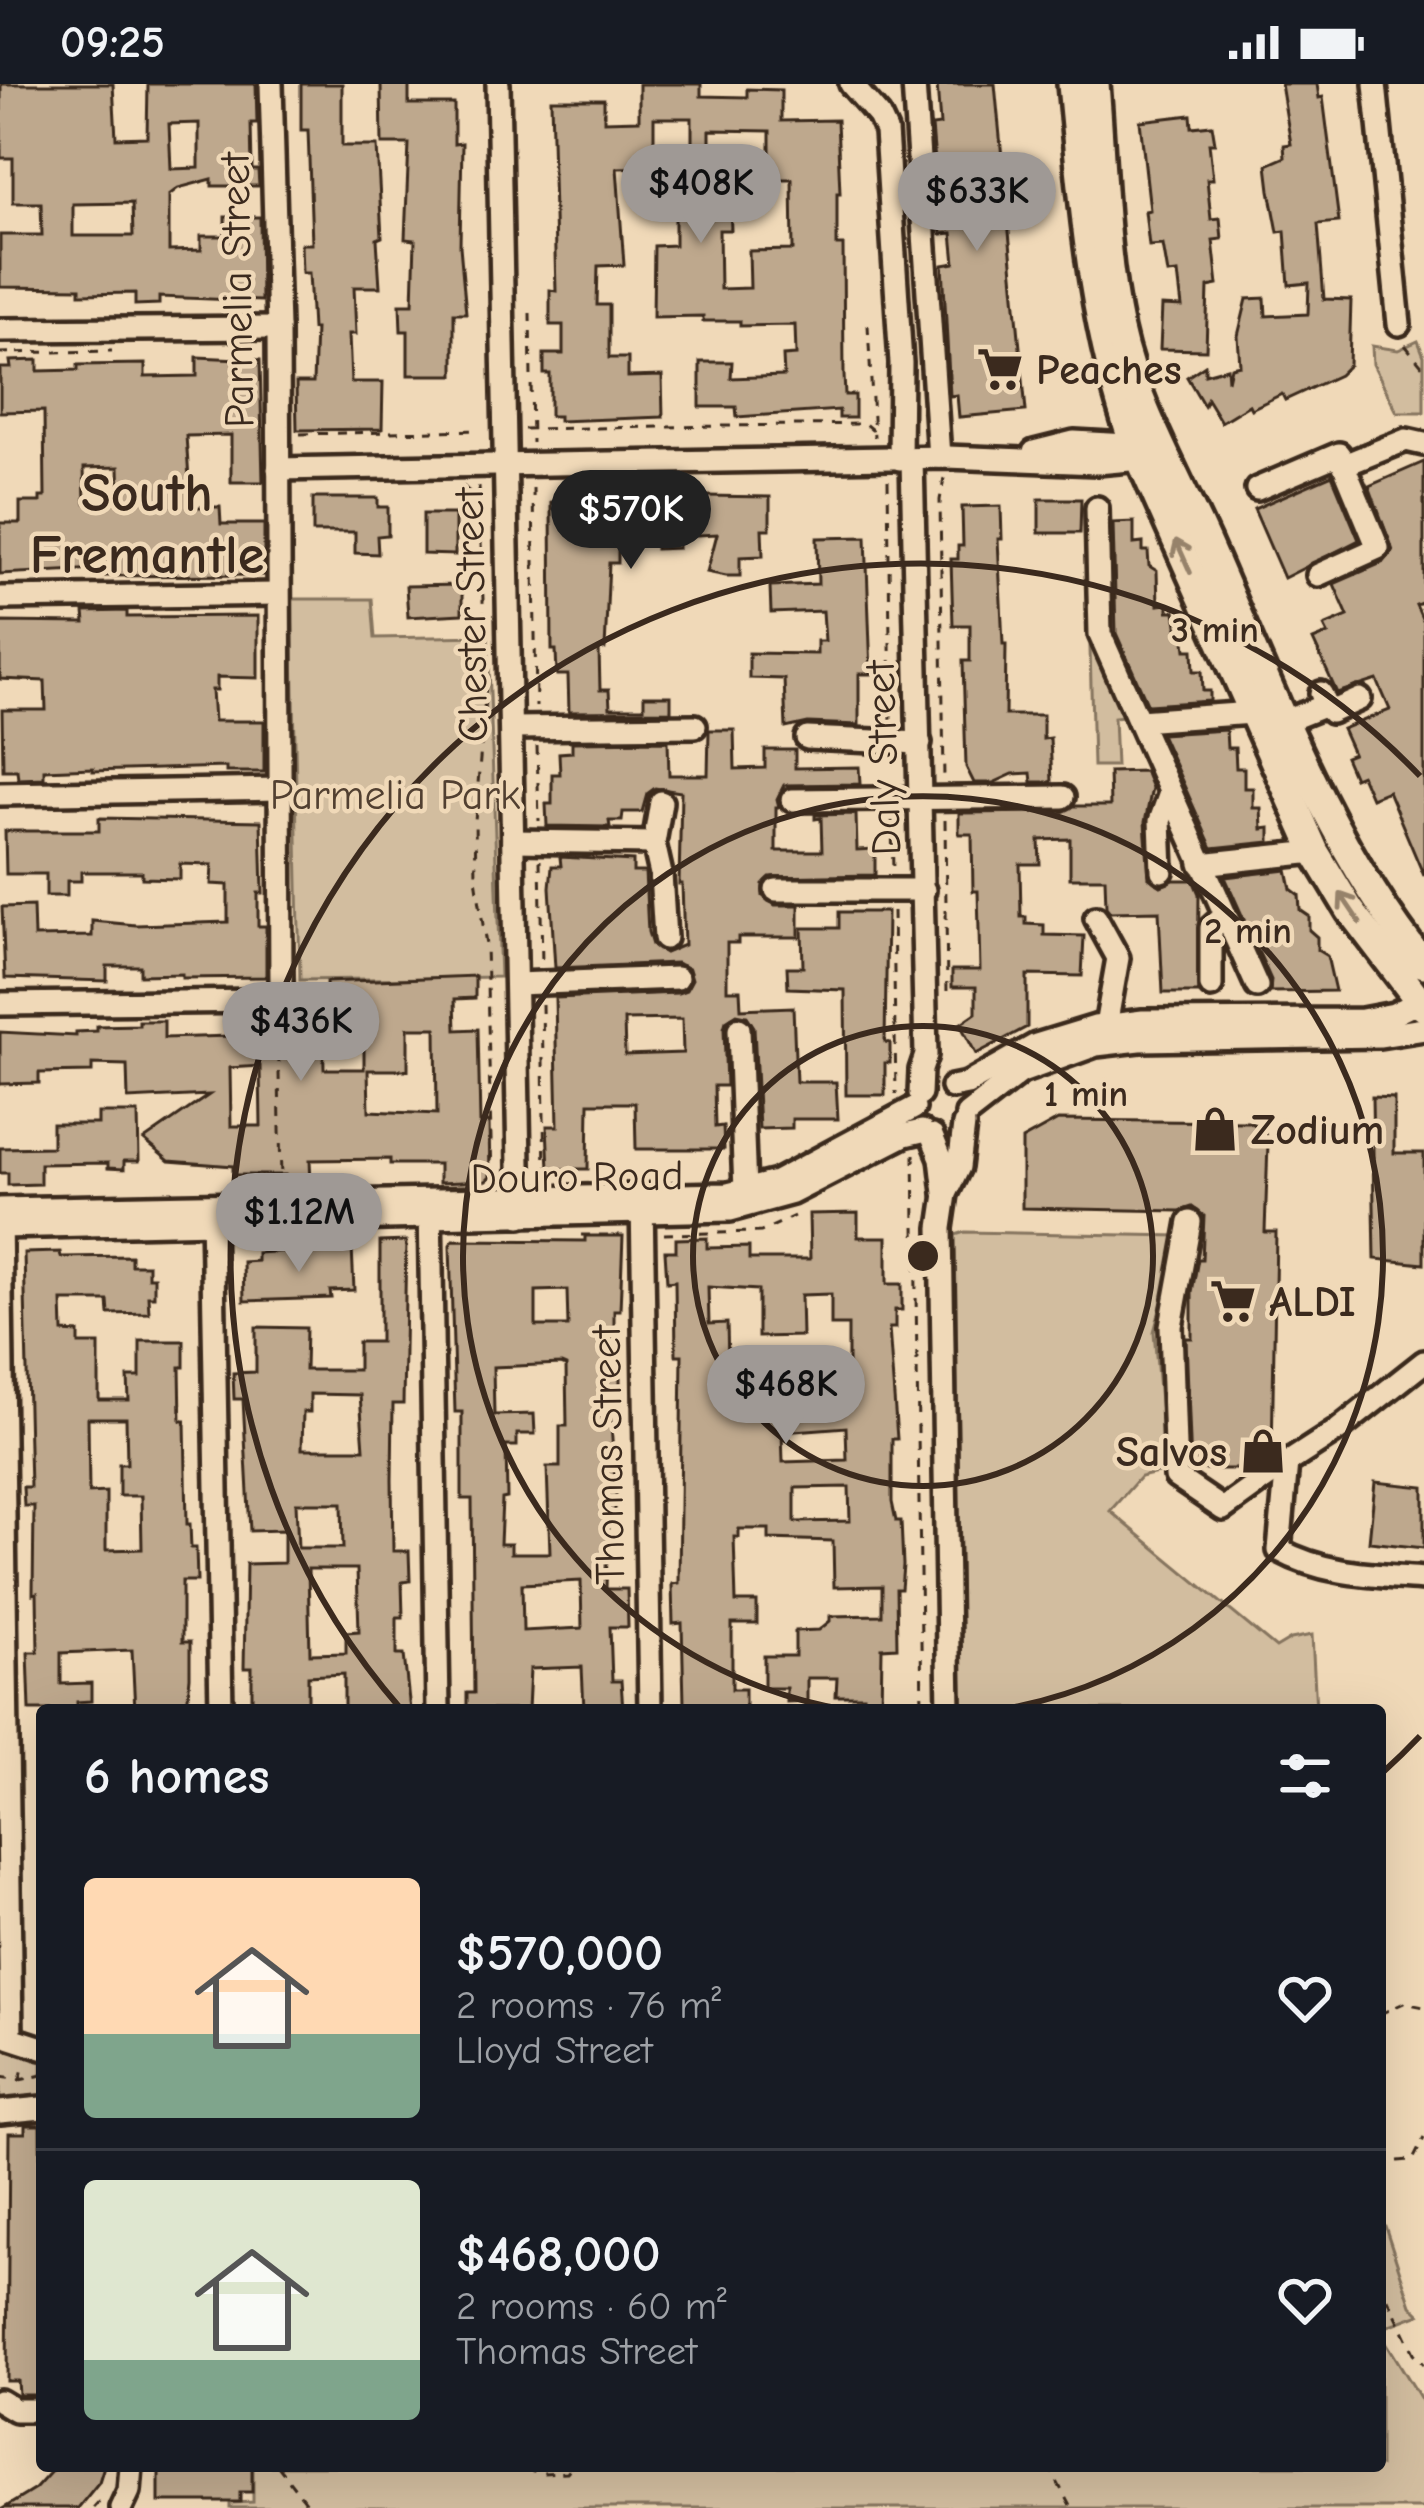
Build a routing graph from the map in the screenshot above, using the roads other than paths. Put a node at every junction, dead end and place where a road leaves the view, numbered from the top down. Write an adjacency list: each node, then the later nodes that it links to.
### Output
1 (271, 84): 9 (street, Parmelia Street)
2 (498, 84): 19 (street, Chester Street)
3 (851, 84): 16 (street, Daly Street)
4 (914, 84): 18 (street)
5 (1072, 84): 11 (main road)
6 (1095, 84): 14 (main road)
7 (1375, 84): 8 (street)
8 (1399, 324)
9 (278, 328): 10 (street); 20 (street, Parmelia Street)
10 (0, 330)
11 (1115, 390): 12 (street); 14 (main road)
12 (1074, 442): 14 (street); 15 (street)
13 (1424, 444): 17 (street)
14 (1148, 447): 15 (street); 27 (main road, one-way to 14); 29 (main road)
15 (1010, 457): 18 (street)
16 (897, 459): 18 (street); 19 (street); 33 (street, Daly Street)
17 (1344, 465): 21 (street); 23 (street)
18 (941, 466)
19 (496, 467): 20 (street); 31 (street, Chester Street)
20 (278, 469): 24 (street, Parmelia Street)
21 (1257, 489)
22 (1097, 508): 28 (street)
23 (1318, 575)
24 (278, 594): 25 (street); 34 (street, Parmelia Street)
25 (0, 598)
26 (1360, 699): 29 (street)
27 (1252, 713): 28 (street); 43 (main road)
28 (1139, 721): 35 (street)
29 (1286, 721): 51 (main road)
30 (695, 726): 31 (street)
31 (512, 728): 41 (street, Chester Street)
32 (807, 738): 33 (street)
33 (920, 743): 37 (street, Daly Street)
34 (280, 789): 36 (street); 56 (street, Parmelia Street)
35 (1170, 793): 44 (street); 45 (street)
36 (0, 794)
37 (921, 796): 38 (street); 39 (street); 47 (street, Daly Street)
38 (1063, 796)
39 (792, 800)
40 (662, 802): 42 (street)
41 (513, 841): 42 (street); 53 (street, Chester Street)
42 (654, 843): 50 (street)
43 (1315, 852): 44 (street); 57 (main road, one-way to 43)
44 (1201, 864): 48 (street)
45 (1162, 871)
46 (776, 890): 47 (street)
47 (924, 890): 60 (street, Daly Street)
48 (1223, 917): 54 (street); 55 (street)
49 (1096, 918): 58 (street)
50 (665, 938)
51 (1424, 964)
52 (677, 978): 53 (street)
53 (516, 984): 69 (street, Chester Street)
54 (1211, 986)
55 (1257, 986)
56 (0, 1004)
57 (1423, 1009): 58 (street); 63 (street)
58 (1106, 1026): 61 (street)
59 (739, 1029): 65 (street)
60 (926, 1055): 61 (street, Daly Street); 62 (street, Daly Street)
61 (948, 1086): 62 (street); 63 (street)
62 (910, 1101): 64 (street); 65 (street, Douro Road)
63 (965, 1119): 64 (street); 66 (street)
64 (922, 1139): 66 (street); 67 (street, Douro Road)
65 (745, 1191): 67 (street, Douro Road)
66 (946, 1194): 80 (street)
67 (642, 1206): 69 (street, Douro Road); 79 (street, Thomas Street)
68 (0, 1209): 71 (street, Douro Road); 73 (street)
69 (520, 1209): 70 (street, Douro Road)
70 (430, 1210): 71 (street, Douro Road); 78 (street)
71 (212, 1213): 73 (street, Douro Road); 77 (street)
72 (1190, 1222): 75 (street)
73 (0, 1227): 81 (street)
74 (1424, 1361): 75 (street)
75 (1287, 1463): 76 (street)
76 (1424, 1579)
77 (220, 1704)
78 (438, 1704)
79 (650, 1704)
80 (949, 1704)
81 (36, 2046)
82 (36, 2109): 83 (street)
83 (0, 2113): 84 (street)
84 (0, 2127)
85 (0, 2401): 86 (street)
86 (36, 2410)
87 (131, 2472): 88 (street)
88 (121, 2508)

